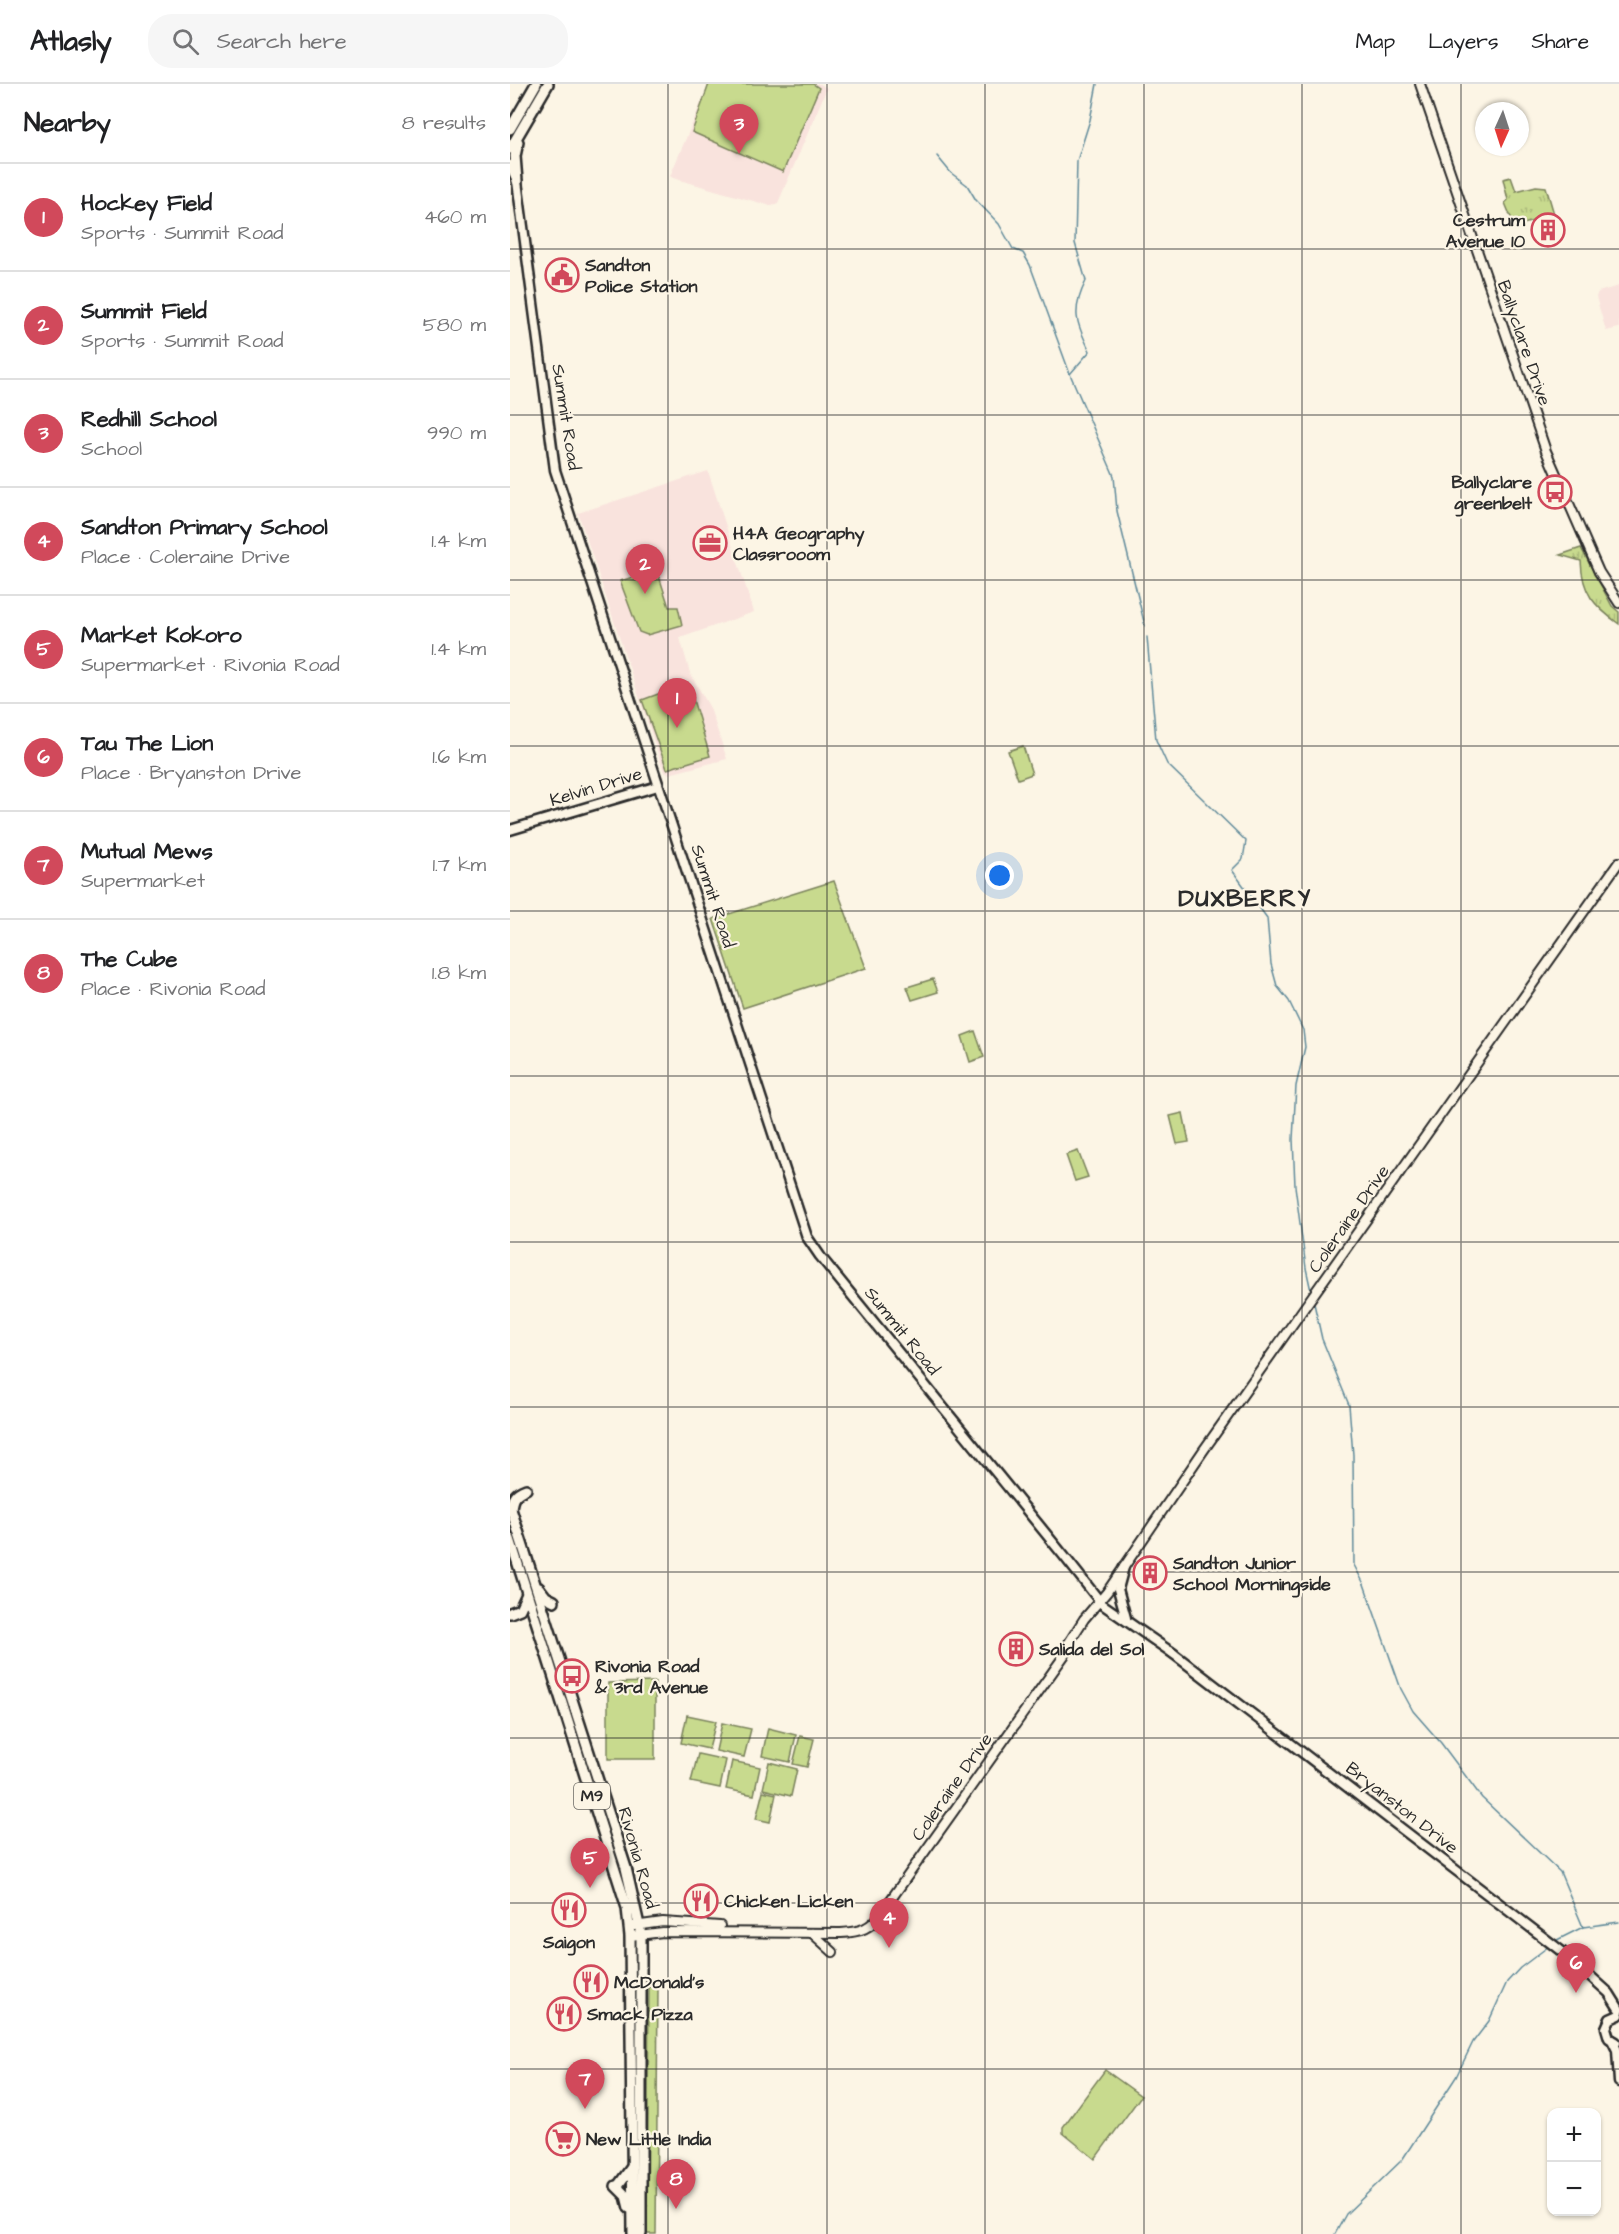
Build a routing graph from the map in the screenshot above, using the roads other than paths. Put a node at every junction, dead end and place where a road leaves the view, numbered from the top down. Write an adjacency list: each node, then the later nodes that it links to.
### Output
1 (536, 84): 5 (main road)
2 (548, 84): 4 (main road)
3 (1420, 84): 9 (street, Ballyclare Drive)
4 (522, 125): 6 (main road); 8 (main road)
5 (510, 129)
6 (510, 149)
7 (510, 165): 8 (main road, Summit Road)
8 (515, 180): 10 (main road, Summit Road)
9 (1619, 603)
10 (658, 786): 11 (main road, Kelvin Drive); 19 (main road, Summit Road)
11 (510, 830)
12 (1619, 862): 17 (street, Coleraine Drive)
13 (526, 1489): 14 (main road)
14 (511, 1508): 16 (main road, Rivonia Road / M9)
15 (510, 1539): 18 (main road, Rivonia Road / M9)
16 (525, 1556): 20 (main road); 24 (main road, Rivonia Road / M9)
17 (1124, 1567): 19 (street, Coleraine Drive); 22 (main road)
18 (527, 1594): 21 (main road); 26 (main road, Rivonia Road / M9)
19 (1102, 1599): 22 (main road, Bryanston Drive); 23 (main road, Bryanston Drive); 25 (street, Coleraine Drive)
20 (554, 1601)
21 (510, 1613)
22 (1126, 1618): 23 (main road, Bryanston Drive)
23 (1174, 1654): 29 (main road, Bryanston Drive)
24 (640, 1929): 25 (street); 26 (street); 27 (street); 37 (main road, Rivonia Road / M9)
25 (862, 1930): 27 (street)
26 (630, 1932): 35 (main road, Rivonia Road / M9)
27 (812, 1933): 28 (street)
28 (833, 1952)
29 (1607, 1991): 30 (main road, Bryanston Drive); 32 (main road)
30 (1619, 2009)
31 (1619, 2015): 32 (main road)
32 (1607, 2023): 33 (main road)
33 (1615, 2041): 34 (main road)
34 (1619, 2082)
35 (633, 2166): 36 (main road, Rivonia Road / M9); 36 (main road)
36 (631, 2234)
37 (641, 2234)

